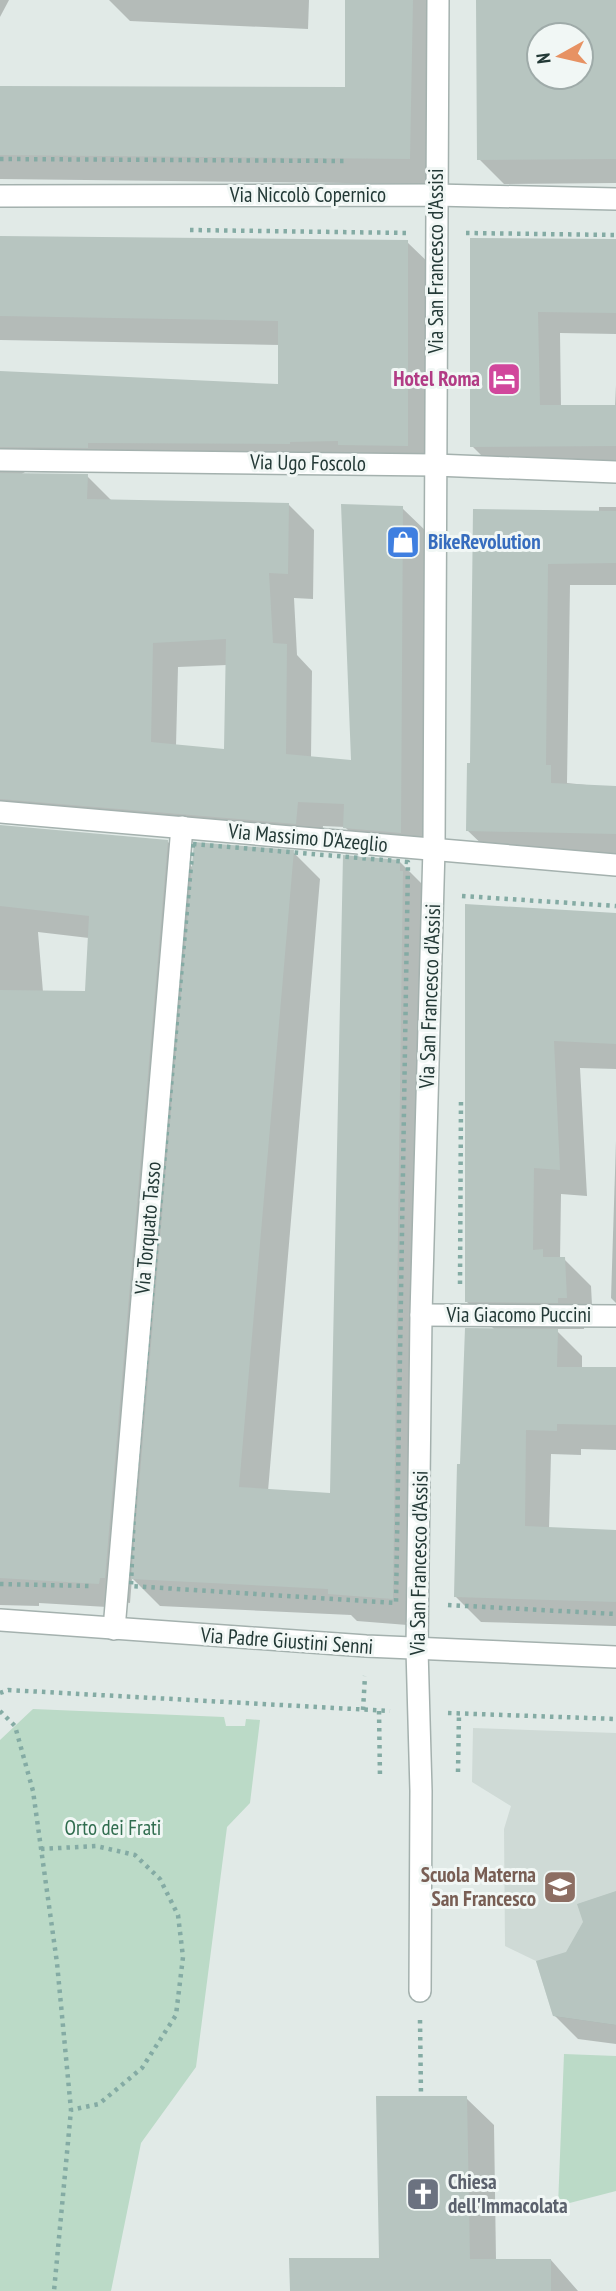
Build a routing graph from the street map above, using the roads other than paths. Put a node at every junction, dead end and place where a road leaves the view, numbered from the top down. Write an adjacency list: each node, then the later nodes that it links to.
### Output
1 (438, 0): 3 (street, Via San Francesco d'Assisi)
2 (0, 195): 3 (street, Via Niccolò Copernico)
3 (435, 195): 4 (street, Via Niccolò Copernico); 6 (street, Via San Francesco d'Assisi)
4 (616, 199)
5 (0, 460): 6 (street, Via Ugo Foscolo)
6 (435, 465): 7 (street, Via Ugo Foscolo); 10 (street, Via San Francesco d'Assisi)
7 (616, 472)
8 (0, 811): 9 (street, Via Massimo D'Azeglio)
9 (182, 827): 10 (street, Via Massimo D'Azeglio); 15 (street, Via Torquato Tasso)
10 (434, 848): 11 (street, Via Massimo D'Azeglio); 12 (street, Via San Francesco d'Assisi)
11 (616, 865)
12 (421, 1315): 13 (street, Via Giacomo Puccini); 16 (street, Via San Francesco d'Assisi)
13 (616, 1316)
14 (0, 1620): 15 (street, Via Padre Giustini Senni)
15 (114, 1629): 16 (street, Via Padre Giustini Senni)
16 (417, 1649): 17 (street, Via Padre Giustini Senni); 18 (street, Via San Francesco d'Assisi)
17 (616, 1657)
18 (420, 1991)

